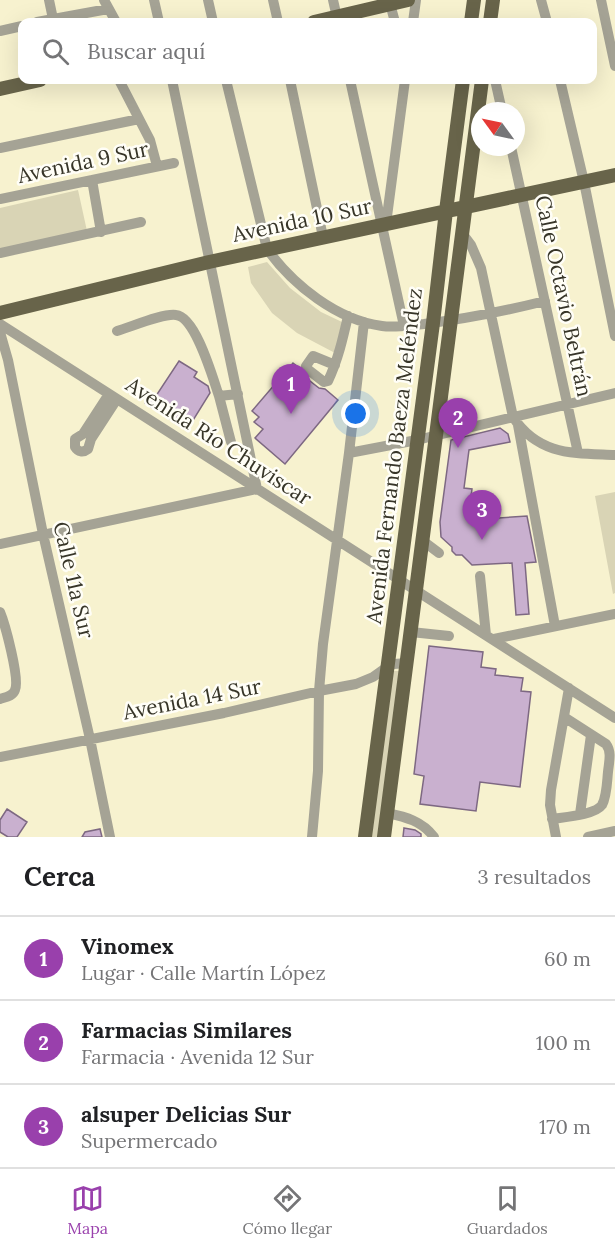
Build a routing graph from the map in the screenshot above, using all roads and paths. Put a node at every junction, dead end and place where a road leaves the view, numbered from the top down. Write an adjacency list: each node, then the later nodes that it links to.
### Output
1 (49, 0): 14 (street)
2 (154, 0): 17 (street)
3 (208, 0): 18 (street)
4 (273, 0): 19 (street)
5 (333, 0): 20 (street)
6 (408, 0): 12 (main road)
7 (416, 0): 23 (street)
8 (474, 0): 24 (main road)
9 (493, 0): 25 (main road)
10 (541, 0): 26 (street)
11 (601, 0): 29 (street)
12 (389, 2): 21 (main road); 22 (street)
13 (106, 4): 15 (street); 16 (street)
14 (53, 18)
15 (57, 18)
16 (114, 18)
17 (158, 18)
18 (212, 18)
19 (277, 18)
20 (338, 18)
21 (344, 18)
22 (394, 18)
23 (414, 18)
24 (472, 18)
25 (491, 18)
26 (546, 18)
27 (18, 27): 28 (street)
28 (0, 31)
29 (615, 66)
30 (22, 84): 41 (main road)
31 (121, 84): 43 (street)
32 (173, 84): 62 (street)
33 (227, 84): 60 (street)
34 (291, 84): 59 (street)
35 (351, 84): 56 (street)
36 (404, 84): 56 (street)
37 (462, 84): 54 (main road, Avenida Fernando Baeza Meléndez)
38 (481, 84): 53 (main road, Avenida Fernando Baeza Meléndez)
39 (496, 84): 42 (street)
40 (561, 84): 50 (street)
41 (0, 89)
42 (500, 102)
43 (139, 119): 44 (street); 47 (street)
44 (0, 147)
45 (513, 156): 51 (street, Calle Octavio Beltrán)
46 (174, 163): 47 (street, Avenida 9 Sur)
47 (157, 166): 49 (street, Avenida 9 Sur)
48 (615, 175): 50 (main road, Avenida 10 Sur)
49 (92, 180): 52 (street, Avenida 9 Sur); 57 (street)
50 (584, 182): 51 (main road, Avenida 10 Sur); 74 (street)
51 (522, 195): 53 (main road, Avenida 10 Sur); 63 (street, Calle Octavio Beltrán)
52 (0, 199)
53 (466, 207): 54 (main road, Avenida 10 Sur); 58 (main road, Avenida Fernando Baeza Meléndez)
54 (446, 211): 56 (main road, Avenida 10 Sur); 69 (main road, Avenida Fernando Baeza Meléndez)
55 (141, 222): 57 (street)
56 (383, 225): 59 (main road, Avenida 10 Sur); 71 (street)
57 (101, 232): 61 (street)
58 (462, 233): 65 (street); 67 (main road, Avenida Fernando Baeza Meléndez)
59 (323, 237): 60 (main road, Avenida 10 Sur)
60 (267, 249): 62 (main road, Avenida 10 Sur); 66 (street)
61 (0, 253)
62 (209, 262): 64 (main road, Avenida 10 Sur); 77 (street)
63 (545, 301): 65 (street); 80 (street, Calle Octavio Beltrán)
64 (0, 313)
65 (491, 314): 67 (street); 81 (street)
66 (348, 316): 68 (street); 75 (street)
67 (451, 320): 69 (street); 82 (main road, Avenida Fernando Baeza Meléndez)
68 (364, 322): 71 (street); 85 (street)
69 (433, 323): 71 (street); 83 (main road, Avenida Fernando Baeza Meléndez)
70 (0, 324): 79 (street, Avenida Río Chuviscar)
71 (404, 326)
72 (117, 331): 78 (street)
73 (0, 332): 89 (street, Calle 11a Sur)
74 (615, 336)
75 (335, 365)
76 (615, 393): 80 (street)
77 (238, 394): 78 (street); 88 (street)
78 (219, 396): 84 (street)
79 (113, 397): 79 (street); 88 (street, Avenida Río Chuviscar)
80 (569, 405): 81 (street); 86 (street, Calle Octavio Beltrán)
81 (516, 421): 82 (street); 86 (street); 99 (street)
82 (436, 435): 83 (street); 91 (main road, Avenida Fernando Baeza Meléndez)
83 (417, 440): 85 (street); 95 (main road, Avenida Fernando Baeza Meléndez)
84 (231, 442)
85 (349, 453): 90 (street)
86 (578, 453): 87 (street)
87 (615, 455)
88 (256, 489): 89 (street); 90 (street, Avenida Río Chuviscar)
89 (43, 534): 92 (street); 113 (street, Calle 11a Sur)
90 (337, 541): 95 (street, Avenida Río Chuviscar); 108 (street)
91 (423, 541): 93 (street); 96 (main road, Avenida Fernando Baeza Meléndez)
92 (0, 544)
93 (439, 553)
94 (480, 576): 102 (street)
95 (398, 580): 96 (street, Avenida Río Chuviscar); 106 (main road, Avenida Fernando Baeza Meléndez)
96 (416, 591): 100 (main road, Avenida Fernando Baeza Meléndez); 102 (street, Avenida Río Chuviscar)
97 (0, 612): 103 (street)
98 (615, 614): 99 (street)
99 (555, 626): 102 (street)
100 (411, 632): 101 (street); 105 (main road, Avenida Fernando Baeza Meléndez)
101 (449, 636)
102 (490, 637): 107 (street, Avenida Río Chuviscar)
103 (12, 657): 104 (street); 109 (street)
104 (0, 660)
105 (407, 663): 106 (street, Avenida 14 Sur); 115 (main road, Avenida Fernando Baeza Meléndez)
106 (387, 667): 108 (street, Avenida 14 Sur); 121 (main road, Avenida Fernando Baeza Meléndez)
107 (569, 688): 110 (street); 111 (street, Avenida Río Chuviscar)
108 (319, 691): 113 (street, Avenida 14 Sur); 120 (street)
109 (0, 699)
110 (564, 717): 112 (street); 117 (street)
111 (615, 717)
112 (591, 735): 116 (street); 116 (street)
113 (90, 739): 114 (street, Avenida 14 Sur); 119 (street, Calle 11a Sur)
114 (0, 757)
115 (387, 813): 122 (main road, Avenida Fernando Baeza Meléndez); 123 (street)
116 (580, 814): 117 (street)
117 (552, 819): 124 (street)
118 (615, 831): 125 (street)
119 (110, 837)
120 (312, 837)
121 (365, 837)
122 (384, 837)
123 (434, 837)
124 (556, 837)
125 (588, 837)

